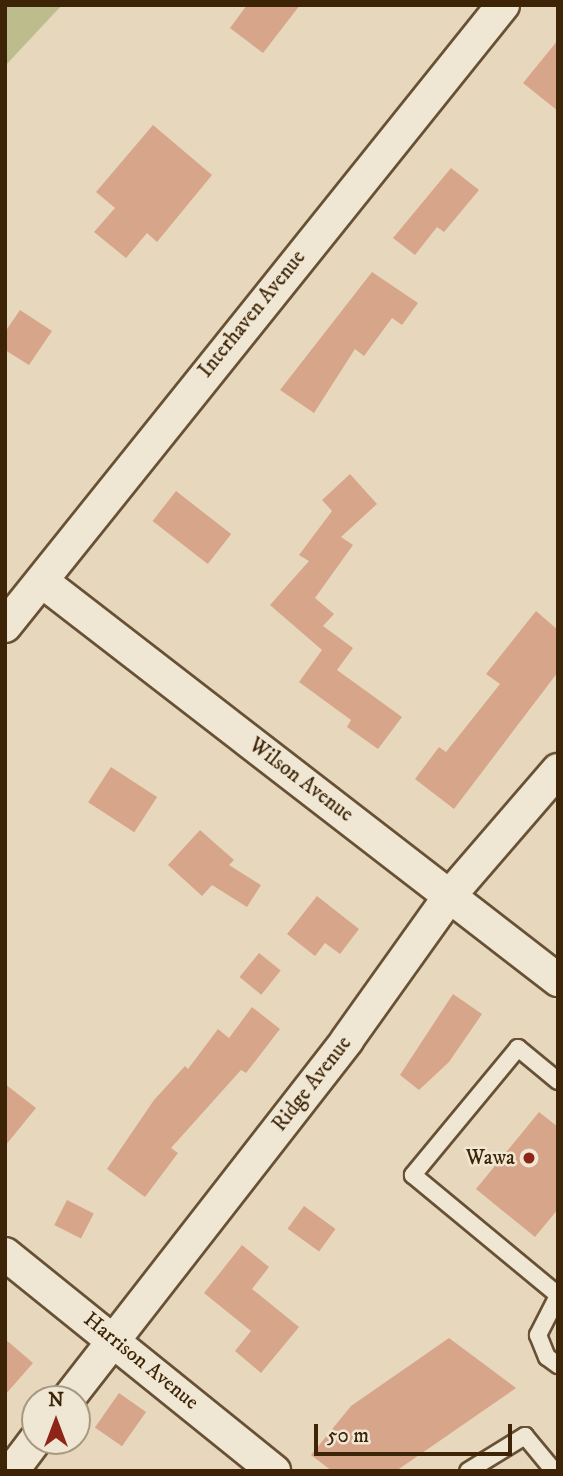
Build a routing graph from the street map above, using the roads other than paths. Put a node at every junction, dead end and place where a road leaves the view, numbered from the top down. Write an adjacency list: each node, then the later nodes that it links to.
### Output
1 (503, 5): 2 (street, Interhaven Avenue)
2 (43, 582): 3 (street, Interhaven Avenue); 5 (street, Wilson Avenue)
3 (5, 626)
4 (558, 769): 5 (street, Ridge Avenue)
5 (451, 894): 6 (street, Wilson Avenue); 10 (street, Ridge Avenue)
6 (558, 980)
7 (558, 1081): 9 (lane)
8 (5, 1254): 10 (street, Harrison Avenue)
9 (558, 1295): 11 (lane)
10 (115, 1339): 12 (street, Ridge Avenue); 15 (street, Harrison Avenue)
11 (558, 1365)
12 (79, 1385)
13 (24, 1455): 14 (street)
14 (12, 1471)
15 (274, 1471)
16 (468, 1471): 17 (lane)
17 (554, 1471)

